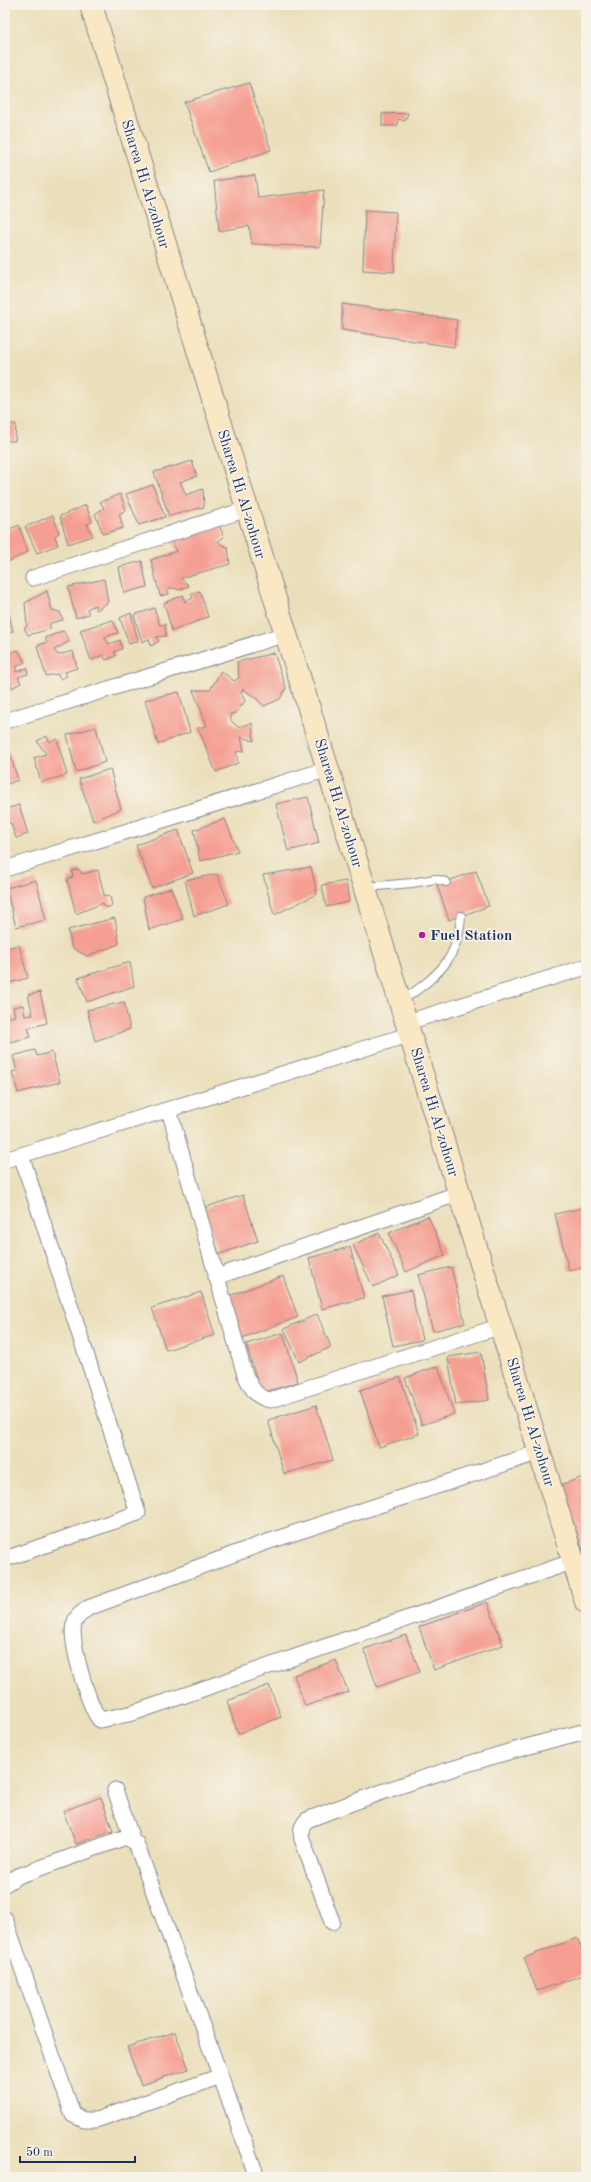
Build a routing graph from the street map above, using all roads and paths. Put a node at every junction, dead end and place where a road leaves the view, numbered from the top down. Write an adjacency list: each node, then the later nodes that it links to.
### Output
1 (91, 5): 2 (street, Sharea Hi Al-zohour)
2 (247, 509): 3 (street); 4 (street, Sharea Hi Al-zohour)
3 (33, 578)
4 (286, 634): 5 (street); 6 (street, Sharea Hi Al-zohour)
5 (5, 721)
6 (328, 769): 7 (street); 9 (street, Sharea Hi Al-zohour)
7 (5, 869)
8 (446, 882): 9 (lane)
9 (365, 887): 12 (street, Sharea Hi Al-zohour)
10 (461, 916): 12 (lane)
11 (586, 967): 13 (street)
12 (401, 1002): 13 (street, Sharea Hi Al-zohour)
13 (409, 1028): 14 (street); 17 (street, Sharea Hi Al-zohour)
14 (169, 1110): 15 (street); 18 (street)
15 (21, 1155): 16 (street); 21 (street)
16 (5, 1160)
17 (460, 1193): 18 (street); 19 (street, Sharea Hi Al-zohour)
18 (216, 1277): 19 (street)
19 (501, 1326): 20 (street, Sharea Hi Al-zohour)
20 (540, 1452): 22 (street, Sharea Hi Al-zohour); 22 (street)
21 (5, 1559)
22 (574, 1561): 23 (street, Sharea Hi Al-zohour)
23 (586, 1602)
24 (586, 1731): 29 (street)
25 (116, 1790): 26 (street)
26 (132, 1839): 27 (street); 30 (street)
27 (5, 1884)
28 (5, 1919): 30 (street)
29 (332, 1922)
30 (221, 2076): 31 (street)
31 (257, 2177)

